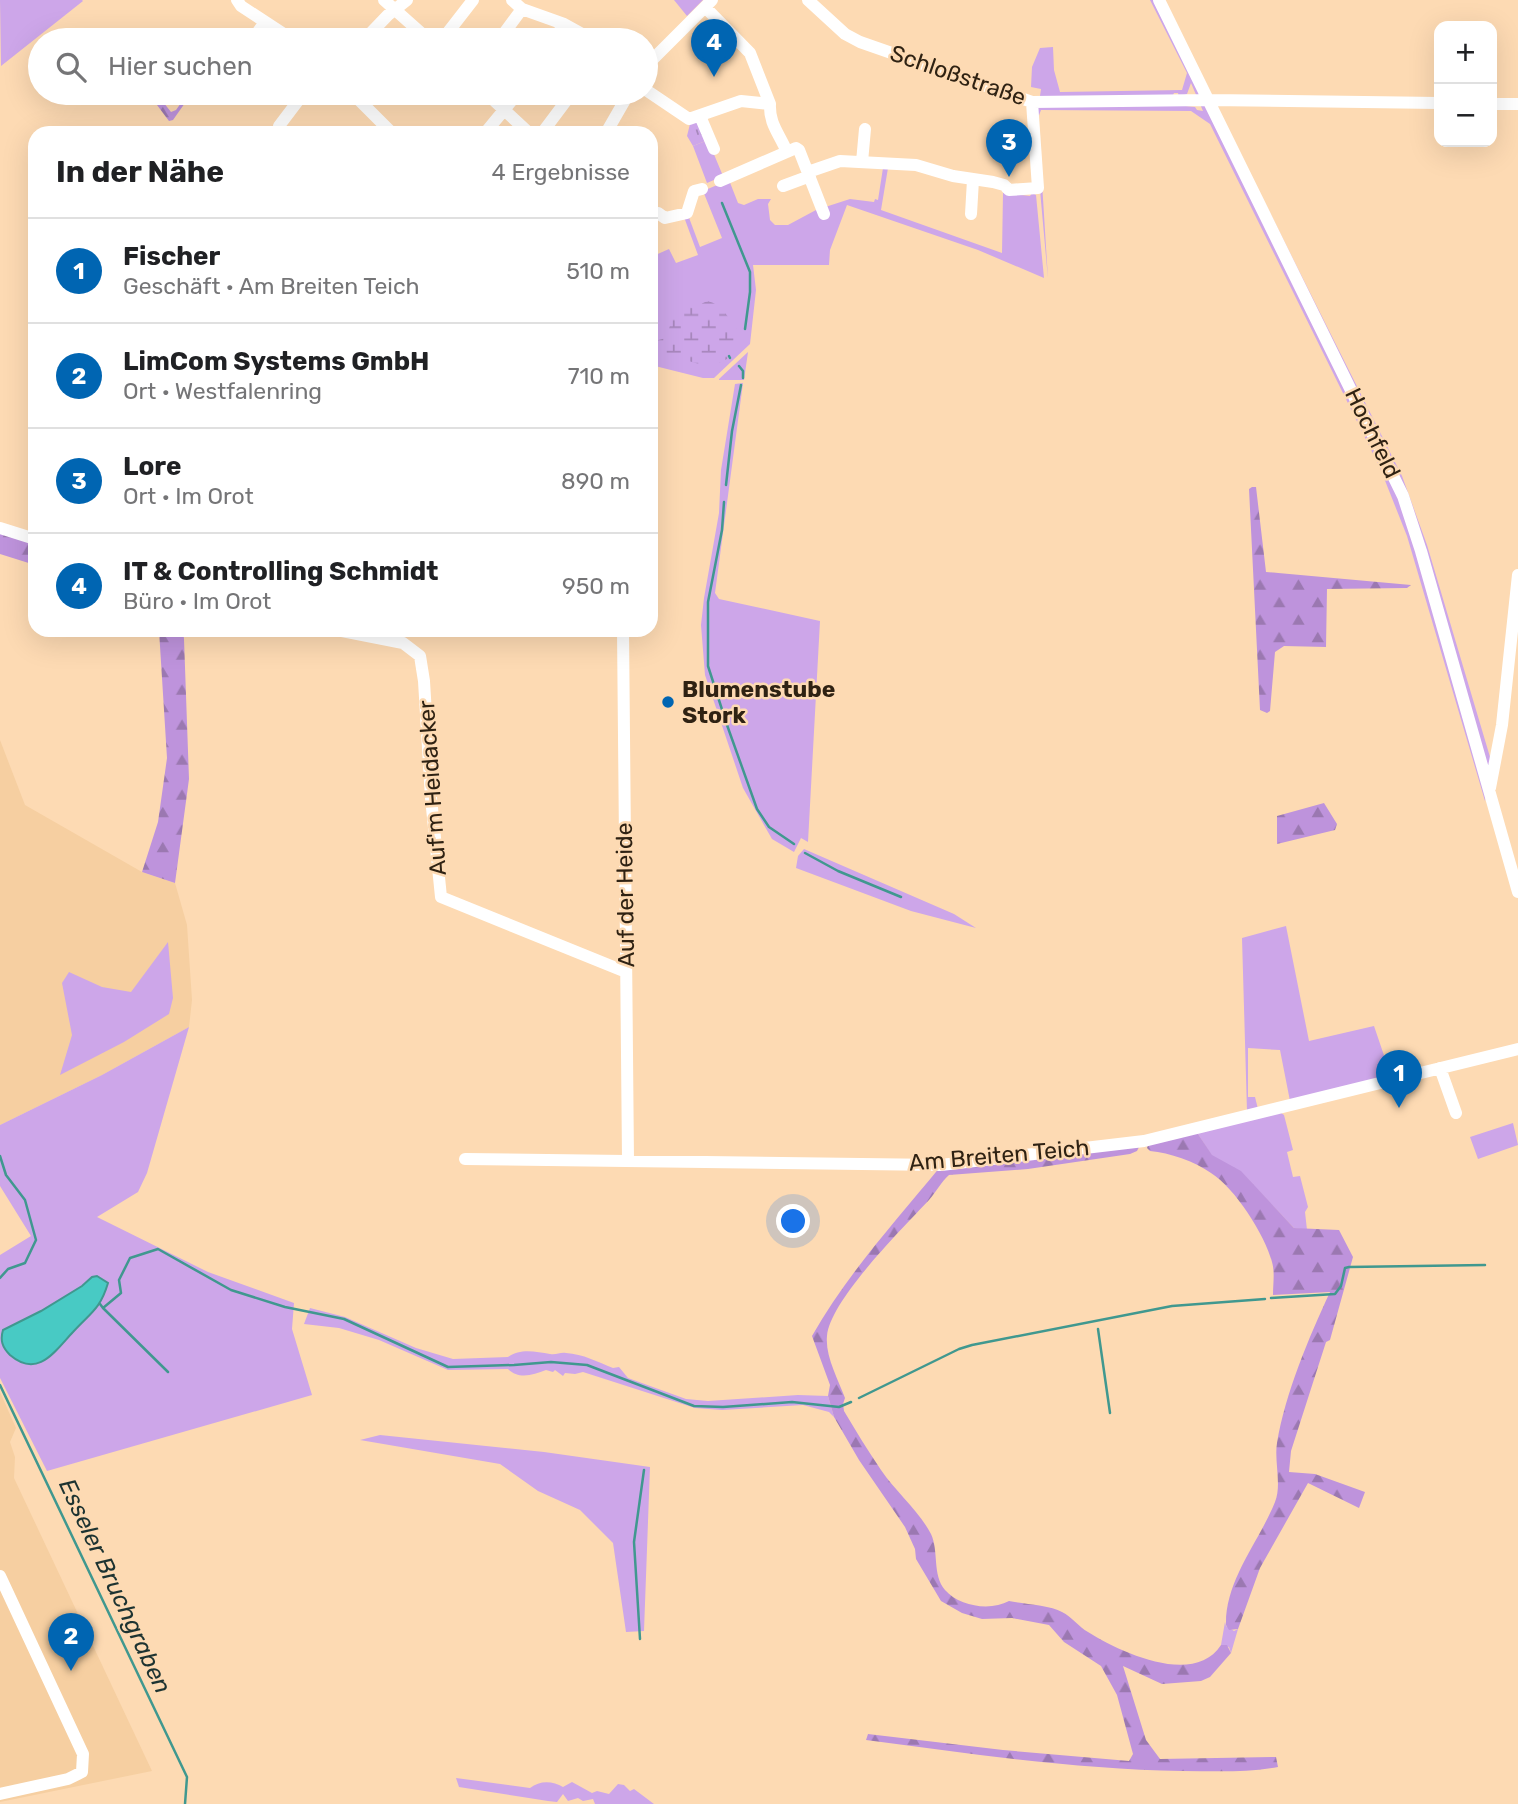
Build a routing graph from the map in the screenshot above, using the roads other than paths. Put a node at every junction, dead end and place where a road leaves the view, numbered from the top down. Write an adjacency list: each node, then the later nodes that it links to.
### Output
1 (237, 0): 11 (street)
2 (384, 0): 10 (street)
3 (407, 0): 10 (street)
4 (472, 0): 17 (street)
5 (512, 0): 9 (street)
6 (808, 0): 24 (street, Schloßstraße)
7 (1159, 0): 23 (street, Hochfeld)
8 (709, 4): 21 (street); 26 (street)
9 (522, 9): 12 (street); 18 (street)
10 (395, 10): 15 (street); 16 (street)
11 (265, 22): 13 (street); 14 (street)
12 (564, 24): 19 (street); 20 (street)
13 (261, 28)
14 (274, 28)
15 (376, 28)
16 (415, 28)
17 (451, 28)
18 (508, 28)
19 (562, 28)
20 (571, 28)
21 (658, 54)
22 (658, 98): 36 (street)
23 (1209, 100): 24 (street, Schloßstraße); 25 (street, Schloßstraße); 62 (street, Hochfeld)
24 (1032, 102): 50 (street)
25 (1434, 103)
26 (770, 104): 36 (street); 47 (street)
27 (1497, 104): 28 (street)
28 (1518, 104)
29 (295, 105): 38 (street)
30 (364, 105): 37 (street)
31 (499, 105): 35 (street)
32 (509, 105): 35 (street)
33 (563, 105): 43 (street)
34 (622, 105): 44 (street)
35 (505, 111): 41 (street); 42 (street)
36 (700, 116): 46 (street)
37 (380, 121): 39 (street); 40 (street)
38 (279, 126)
39 (376, 126)
40 (385, 126)
41 (491, 126)
42 (521, 126)
43 (547, 126)
44 (610, 126)
45 (865, 129): 48 (street)
46 (714, 149)
47 (787, 152): 49 (street); 51 (street)
48 (862, 162): 49 (street); 50 (street)
49 (809, 174): 52 (street); 55 (street)
50 (973, 180): 56 (street)
51 (720, 181)
52 (783, 186)
53 (702, 188): 54 (street)
54 (658, 213)
55 (824, 214)
56 (971, 214)
57 (0, 528): 58 (street)
58 (28, 537)
59 (1518, 575): 62 (street)
60 (375, 637): 64 (street, Auf'm Heidacker)
61 (623, 637): 64 (street, Auf der Heide)
62 (1489, 792): 63 (street, Hochfeld)
63 (1518, 892)
64 (626, 972): 69 (street, Auf der Heide)
65 (1518, 1049): 66 (street, Am Breiten Teich)
66 (1440, 1068): 67 (street); 69 (street, Am Breiten Teich)
67 (1456, 1113)
68 (465, 1159): 69 (street, Am Breiten Teich)
69 (628, 1160)
70 (0, 1576): 71 (street)
71 (0, 1794)

